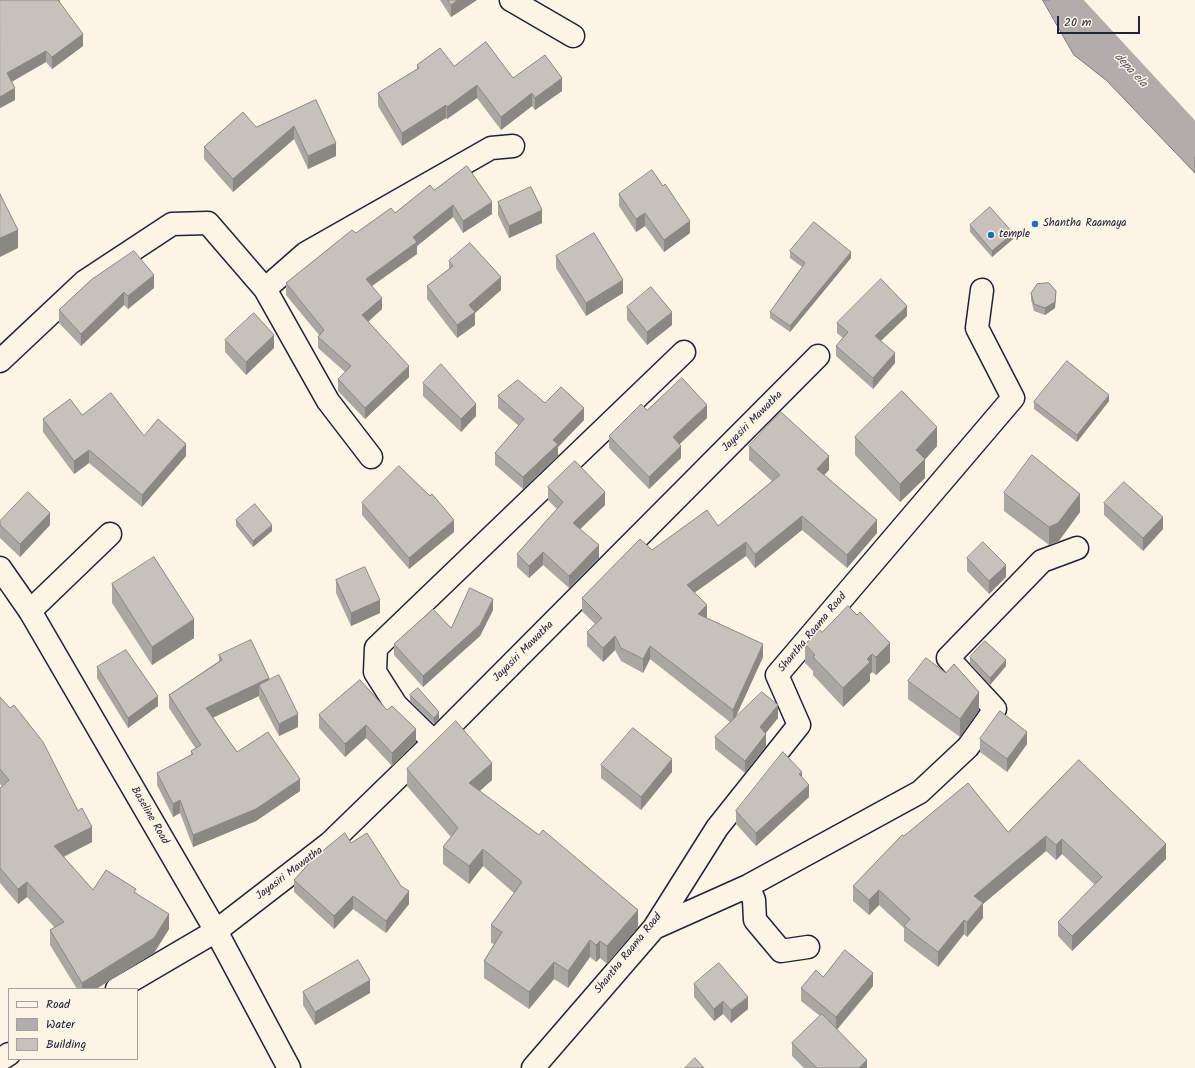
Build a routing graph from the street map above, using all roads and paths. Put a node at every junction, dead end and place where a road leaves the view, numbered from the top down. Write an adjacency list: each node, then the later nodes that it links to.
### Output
1 (511, 0): 2 (street)
2 (573, 36)
3 (513, 146): 4 (street)
4 (265, 289): 8 (street); 9 (street)
5 (982, 290): 16 (street, Shantha Raama Road)
6 (684, 352): 14 (street)
7 (818, 356): 14 (street, Jayasiri Mawatha)
8 (0, 361)
9 (371, 457)
10 (110, 534): 13 (street)
11 (1077, 548): 15 (street)
12 (0, 568): 13 (street, Baseline Road)
13 (30, 611): 17 (street, Baseline Road)
14 (434, 742): 17 (street, Jayasiri Mawatha)
15 (748, 886): 16 (street); 18 (street)
16 (654, 928): 21 (street, Shantha Raama Road)
17 (216, 931): 19 (street, Jayasiri Mawatha); 20 (street, Baseline Road)
18 (808, 947)
19 (118, 988)
20 (289, 1068)
21 (533, 1068)

